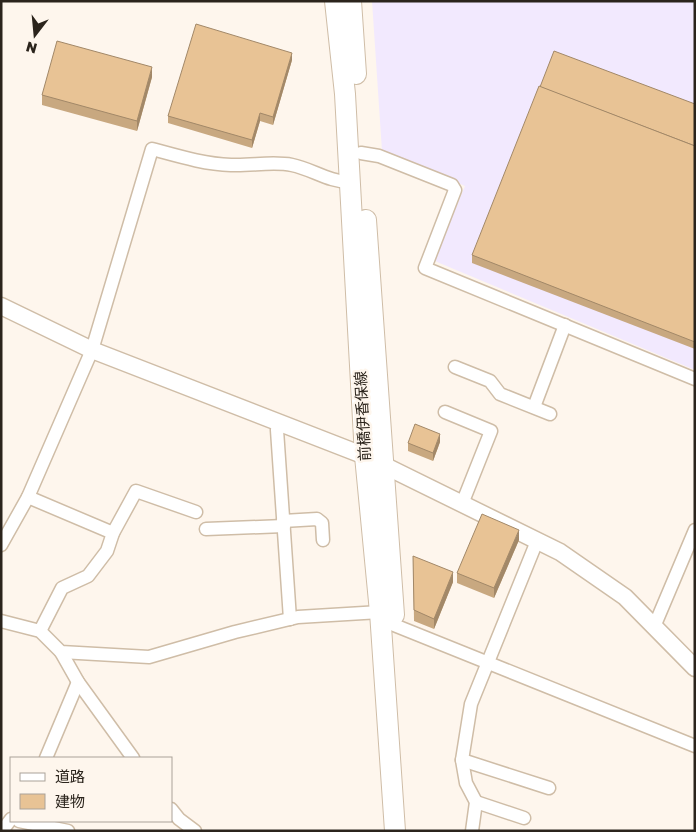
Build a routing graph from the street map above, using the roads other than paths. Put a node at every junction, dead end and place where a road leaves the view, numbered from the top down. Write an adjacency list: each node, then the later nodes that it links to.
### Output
1 (335, 1): 4 (main road, 前橋伊香保線)
2 (351, 1): 3 (main road, 前橋伊香保線)
3 (361, 153): 6 (street); 15 (main road, 前橋伊香保線)
4 (350, 182): 7 (street); 14 (main road, 前橋伊香保線)
5 (1, 306): 7 (street)
6 (565, 325): 9 (street); 10 (street)
7 (92, 350): 13 (street); 16 (street)
8 (455, 367): 10 (street)
9 (695, 378)
10 (534, 407): 12 (street)
11 (445, 412): 17 (street)
12 (550, 414)
13 (278, 422): 14 (street); 19 (street)
14 (365, 456): 15 (street); 27 (main road, 前橋伊香保線)
15 (384, 466): 17 (street); 27 (main road, 前橋伊香保線)
16 (28, 496): 22 (street); 25 (street)
17 (462, 504): 24 (street)
18 (196, 512): 22 (street)
19 (283, 524): 20 (street); 23 (street); 26 (street)
20 (206, 529)
21 (695, 530): 29 (street)
22 (113, 533): 30 (street)
23 (323, 540)
24 (537, 541): 29 (street); 32 (street)
25 (1, 545)
26 (290, 619): 27 (street); 31 (street)
27 (387, 619): 32 (street); 48 (main road, 前橋伊香保線); 49 (main road, 前橋伊香保線)
28 (1, 621): 30 (street)
29 (654, 627): 33 (street)
30 (40, 631): 31 (street)
31 (60, 652): 34 (street)
32 (487, 664): 35 (street); 38 (street)
33 (695, 668)
34 (78, 682): 36 (street); 37 (street)
35 (695, 746)
36 (46, 757)
37 (132, 757)
38 (462, 760): 39 (street); 40 (street)
39 (549, 788)
40 (476, 802): 41 (street); 50 (street)
41 (524, 818)
42 (176, 819): 47 (street)
43 (10, 820): 45 (street)
44 (24, 822): 46 (street)
45 (2, 831)
46 (68, 831)
47 (195, 831)
48 (396, 831)
49 (409, 831)
50 (472, 831)

